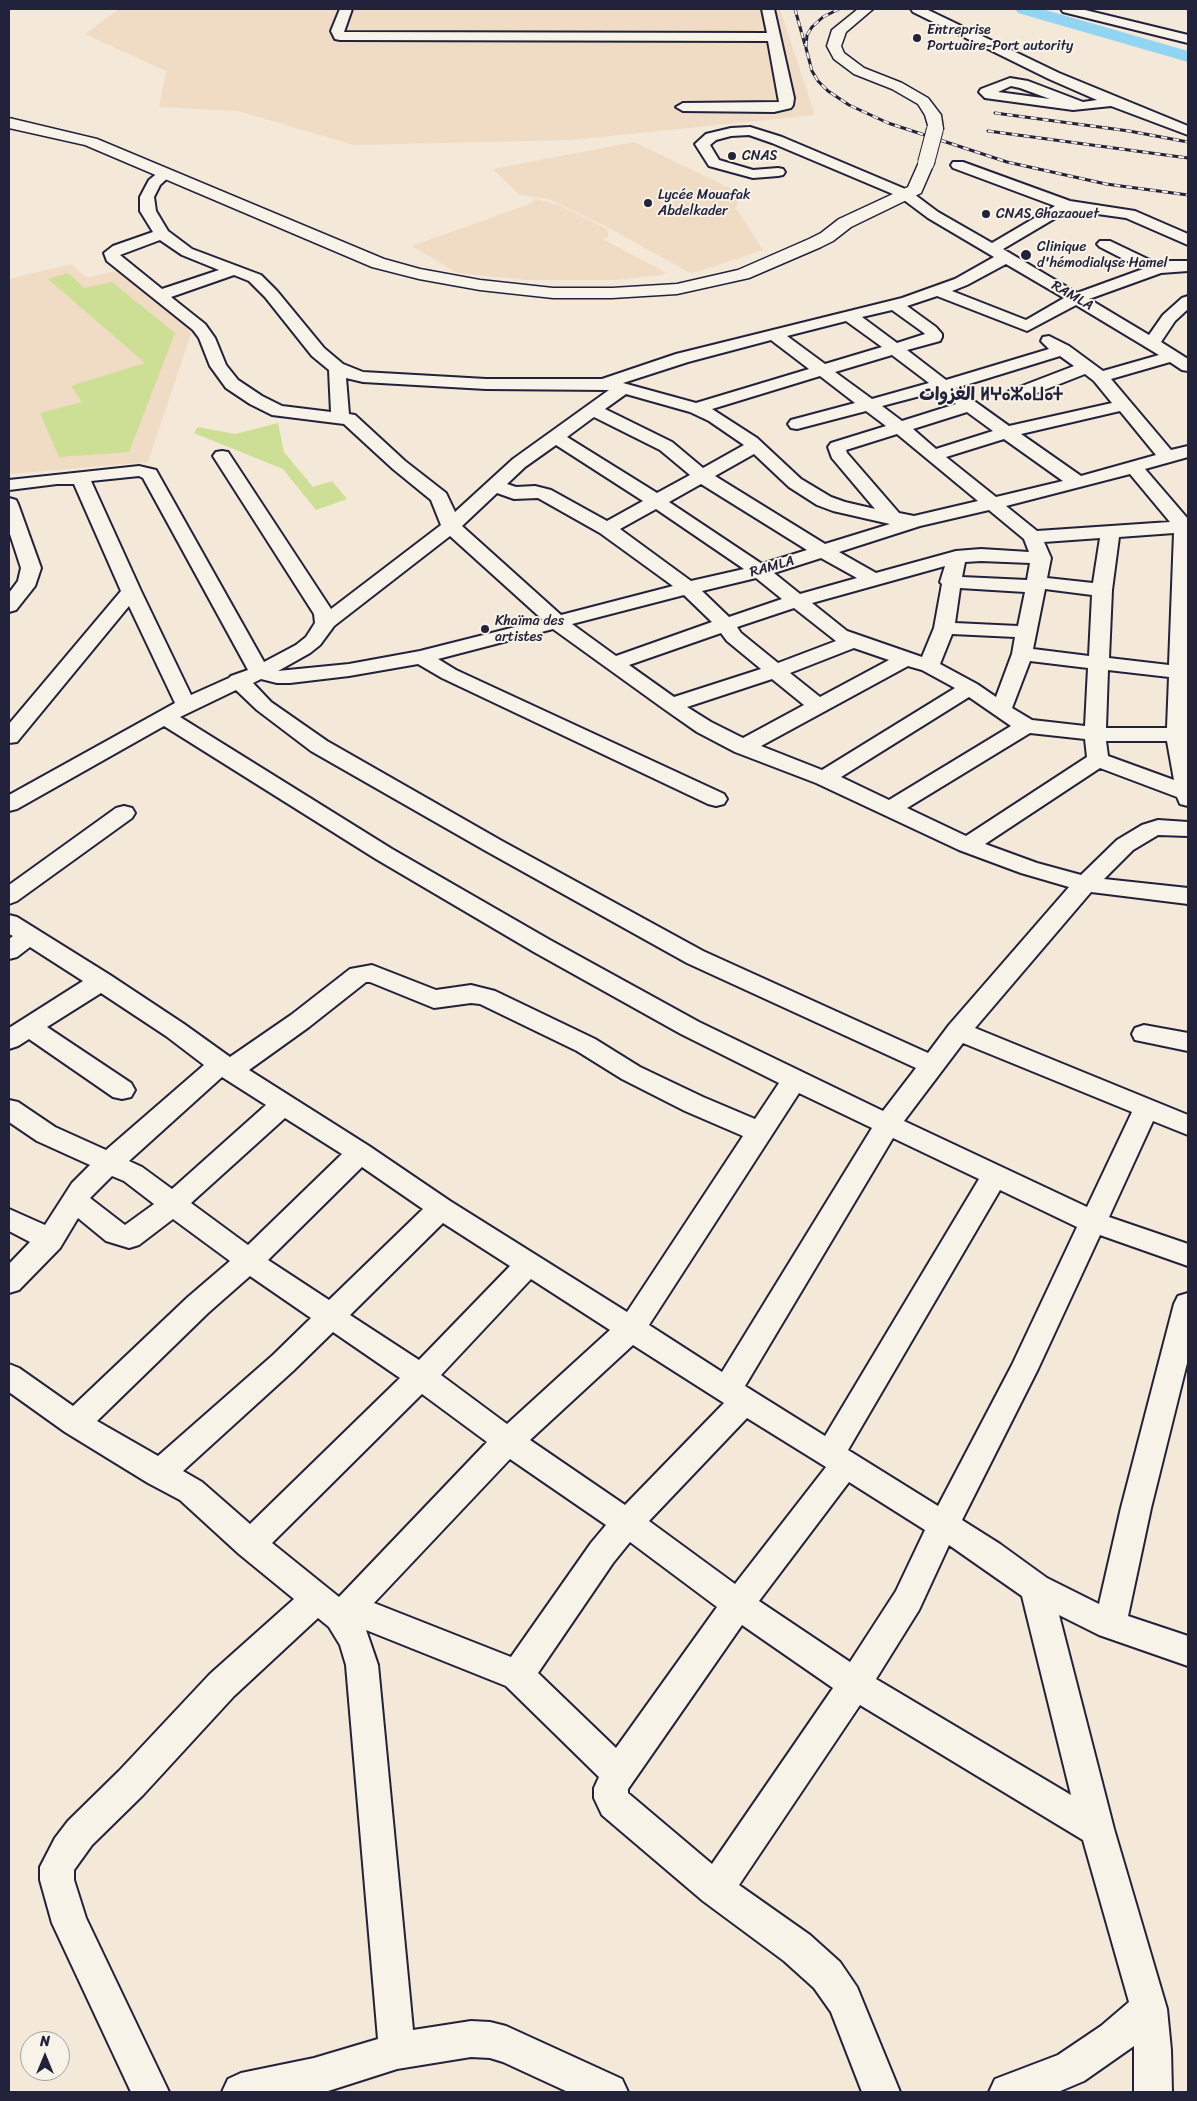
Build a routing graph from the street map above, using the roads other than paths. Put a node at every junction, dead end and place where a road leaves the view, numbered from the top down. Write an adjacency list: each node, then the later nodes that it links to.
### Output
1 (346, 9): 6 (street)
2 (768, 9): 6 (street)
3 (866, 9): 16 (main road, bridge)
4 (917, 9): 8 (street)
5 (1067, 9): 7 (street)
6 (774, 37): 10 (street)
7 (1188, 39)
8 (1111, 102): 9 (street); 12 (street)
9 (1081, 106): 9 (street)
10 (683, 107)
11 (9, 122): 15 (main road)
12 (1188, 131)
13 (958, 165): 17 (street)
14 (778, 172): 16 (street, RAMLA)
15 (165, 174): 16 (main road); 18 (street)
16 (905, 194): 21 (street, RAMLA)
17 (1067, 205): 19 (street); 21 (street)
18 (162, 234): 24 (street); 26 (street)
19 (1188, 240)
20 (1105, 244): 23 (street)
21 (998, 253): 25 (street); 27 (street, RAMLA)
22 (1188, 266): 23 (street)
23 (1156, 269): 27 (street)
24 (234, 270): 26 (street); 39 (street)
25 (939, 291): 29 (street); 31 (street)
26 (161, 294): 49 (street)
27 (1075, 299): 31 (street); 33 (street, RAMLA)
28 (1188, 301): 33 (street)
29 (895, 305): 30 (street); 34 (street)
30 (848, 315): 32 (street); 34 (street)
31 (1027, 326): 35 (street)
32 (774, 334): 38 (street); 41 (street)
33 (1152, 343): 36 (street, RAMLA)
34 (895, 349): 38 (street); 42 (street)
35 (1063, 350): 40 (street); 42 (street)
36 (1173, 356): 37 (street, RAMLA); 40 (street)
37 (1188, 366)
38 (823, 369): 44 (street); 47 (street)
39 (340, 372): 41 (street); 49 (street)
40 (1094, 372): 43 (street); 45 (street)
41 (613, 386): 47 (street); 48 (street)
42 (942, 386): 44 (street); 46 (street)
43 (1015, 395)
44 (868, 405): 50 (street); 51 (street)
45 (1125, 405): 52 (street); 58 (street)
46 (969, 406): 51 (street); 52 (street)
47 (696, 408): 54 (street)
48 (594, 410): 53 (street); 60 (street)
49 (340, 417): 65 (street)
50 (797, 424)
51 (899, 427): 56 (street); 70 (street)
52 (1007, 432): 56 (street); 62 (street)
53 (554, 436): 64 (street); 66 (street)
54 (755, 446): 60 (street); 70 (street)
55 (1188, 451): 58 (street, RAMLA)
56 (934, 455): 68 (street)
57 (222, 456): 92 (street)
58 (1167, 457): 59 (street, RAMLA)
59 (1134, 467): 62 (street, RAMLA); 73 (street)
60 (702, 476): 66 (street); 77 (street)
61 (82, 480): 63 (street); 88 (street); 105 (street)
62 (1078, 483): 68 (street, RAMLA)
63 (9, 485)
64 (495, 486): 69 (street); 74 (street)
65 (439, 496): 69 (street); 72 (street)
66 (656, 501): 74 (street); 82 (street)
67 (9, 504): 78 (street)
68 (995, 504): 71 (street, RAMLA); 76 (street)
69 (474, 505): 72 (street)
70 (894, 519): 71 (street)
71 (914, 522): 77 (street, RAMLA)
72 (451, 526): 91 (street); 92 (street)
73 (1186, 526): 75 (street); 97 (street)
74 (607, 529): 86 (street)
75 (1110, 531): 76 (street); 87 (street)
76 (1033, 537): 80 (street)
77 (824, 552): 82 (street, RAMLA); 83 (street)
78 (28, 556): 81 (street); 90 (street)
79 (956, 557): 80 (street); 83 (street); 84 (street)
80 (1041, 558): 85 (street)
81 (9, 559)
82 (760, 571): 86 (street, RAMLA); 89 (street)
83 (875, 580): 89 (street)
84 (950, 582): 85 (street); 94 (street)
85 (1036, 584): 87 (street); 95 (street)
86 (688, 588): 91 (street, RAMLA); 93 (street)
87 (1102, 590): 102 (street)
88 (131, 591): 112 (street); 116 (street)
89 (799, 600): 93 (street); 96 (street)
90 (9, 606)
91 (558, 623): 99 (street, RAMLA); 101 (street)
92 (325, 624): 105 (street)
93 (726, 624): 101 (street); 104 (street)
94 (944, 628): 95 (street); 103 (street)
95 (1026, 632): 98 (street)
96 (853, 641): 100 (street); 104 (street)
97 (1184, 642): 106 (street)
98 (1022, 654): 102 (street); 111 (street)
99 (421, 657): 105 (street, RAMLA); 121 (street)
100 (906, 659): 103 (street); 110 (street)
101 (614, 663): 109 (street)
102 (1099, 664): 106 (street); 114 (street)
103 (929, 666): 108 (street)
104 (776, 671): 109 (street); 110 (street)
105 (260, 672): 107 (street)
106 (1183, 673): 115 (street)
107 (238, 680): 112 (street); 136 (street)
108 (970, 688): 111 (street); 119 (street)
109 (671, 705): 117 (street)
110 (818, 706): 117 (street)
111 (1001, 710): 113 (street)
112 (176, 712): 122 (street); 138 (street)
113 (1026, 726): 114 (street); 123 (street)
114 (1095, 734): 115 (street); 118 (street)
115 (1182, 735): 120 (street)
116 (9, 737)
117 (743, 747): 119 (street)
118 (1098, 760): 120 (street); 126 (street)
119 (824, 778): 123 (street)
120 (1187, 785)
121 (716, 799)
122 (9, 804)
123 (889, 810): 126 (street)
124 (124, 813): 128 (street)
125 (1188, 828): 127 (street)
126 (966, 845): 127 (street)
127 (1085, 884): 129 (street); 132 (street)
128 (9, 896)
129 (1188, 896)
130 (16, 937): 131 (street)
131 (101, 981): 133 (street); 137 (street)
132 (958, 1031): 136 (street); 142 (street)
133 (19, 1033): 139 (street)
134 (1144, 1034): 135 (street)
135 (1188, 1042)
136 (932, 1065): 143 (street)
137 (225, 1067): 140 (street); 145 (street); 147 (street)
138 (794, 1080): 143 (street); 145 (street)
139 (122, 1090)
140 (283, 1105): 146 (street); 150 (street)
141 (9, 1109): 147 (street)
142 (1146, 1109): 144 (street); 153 (street)
143 (888, 1124): 148 (street); 164 (street)
144 (1188, 1125)
145 (759, 1132): 161 (street)
146 (360, 1153): 151 (street); 156 (street)
147 (111, 1163): 149 (street); 150 (street)
148 (995, 1175): 153 (street); 167 (street)
149 (74, 1201): 150 (street); 154 (street)
150 (173, 1204): 156 (street)
151 (441, 1208): 157 (street); 160 (street)
152 (9, 1219): 154 (street)
153 (1093, 1222): 155 (street); 170 (street)
154 (50, 1240): 158 (street)
155 (1188, 1255)
156 (250, 1261): 160 (street); 165 (street)
157 (529, 1264): 161 (street); 163 (street)
158 (9, 1282)
159 (1188, 1304): 175 (street)
160 (332, 1317): 163 (street); 168 (street)
161 (630, 1329): 164 (street); 166 (street)
162 (9, 1376): 165 (street)
163 (421, 1377): 166 (street); 171 (street)
164 (735, 1396): 167 (street); 169 (street)
165 (75, 1423): 168 (street)
166 (508, 1441): 169 (street); 174 (street)
167 (838, 1459): 170 (street); 173 (street)
168 (159, 1474): 171 (street)
169 (627, 1523): 173 (street); 177 (street)
170 (945, 1526): 172 (street); 178 (street)
171 (250, 1544): 174 (street)
172 (1036, 1588): 175 (street); 180 (street)
173 (738, 1604): 178 (street); 179 (street)
174 (336, 1608): 177 (street); 183 (street); 185 (street)
175 (1110, 1625): 176 (street)
176 (1188, 1651)
177 (517, 1674): 179 (street)
178 (855, 1684): 180 (street); 181 (street)
179 (618, 1773): 181 (street)
180 (1097, 1829): 182 (street)
181 (715, 1889): 188 (street)
182 (1149, 2010): 189 (street); 190 (street)
183 (397, 2051): 184 (street); 187 (street)
184 (315, 2085): 186 (street)
185 (150, 2092)
186 (241, 2092)
187 (609, 2092)
188 (881, 2092)
189 (1008, 2092)
190 (1153, 2092)

